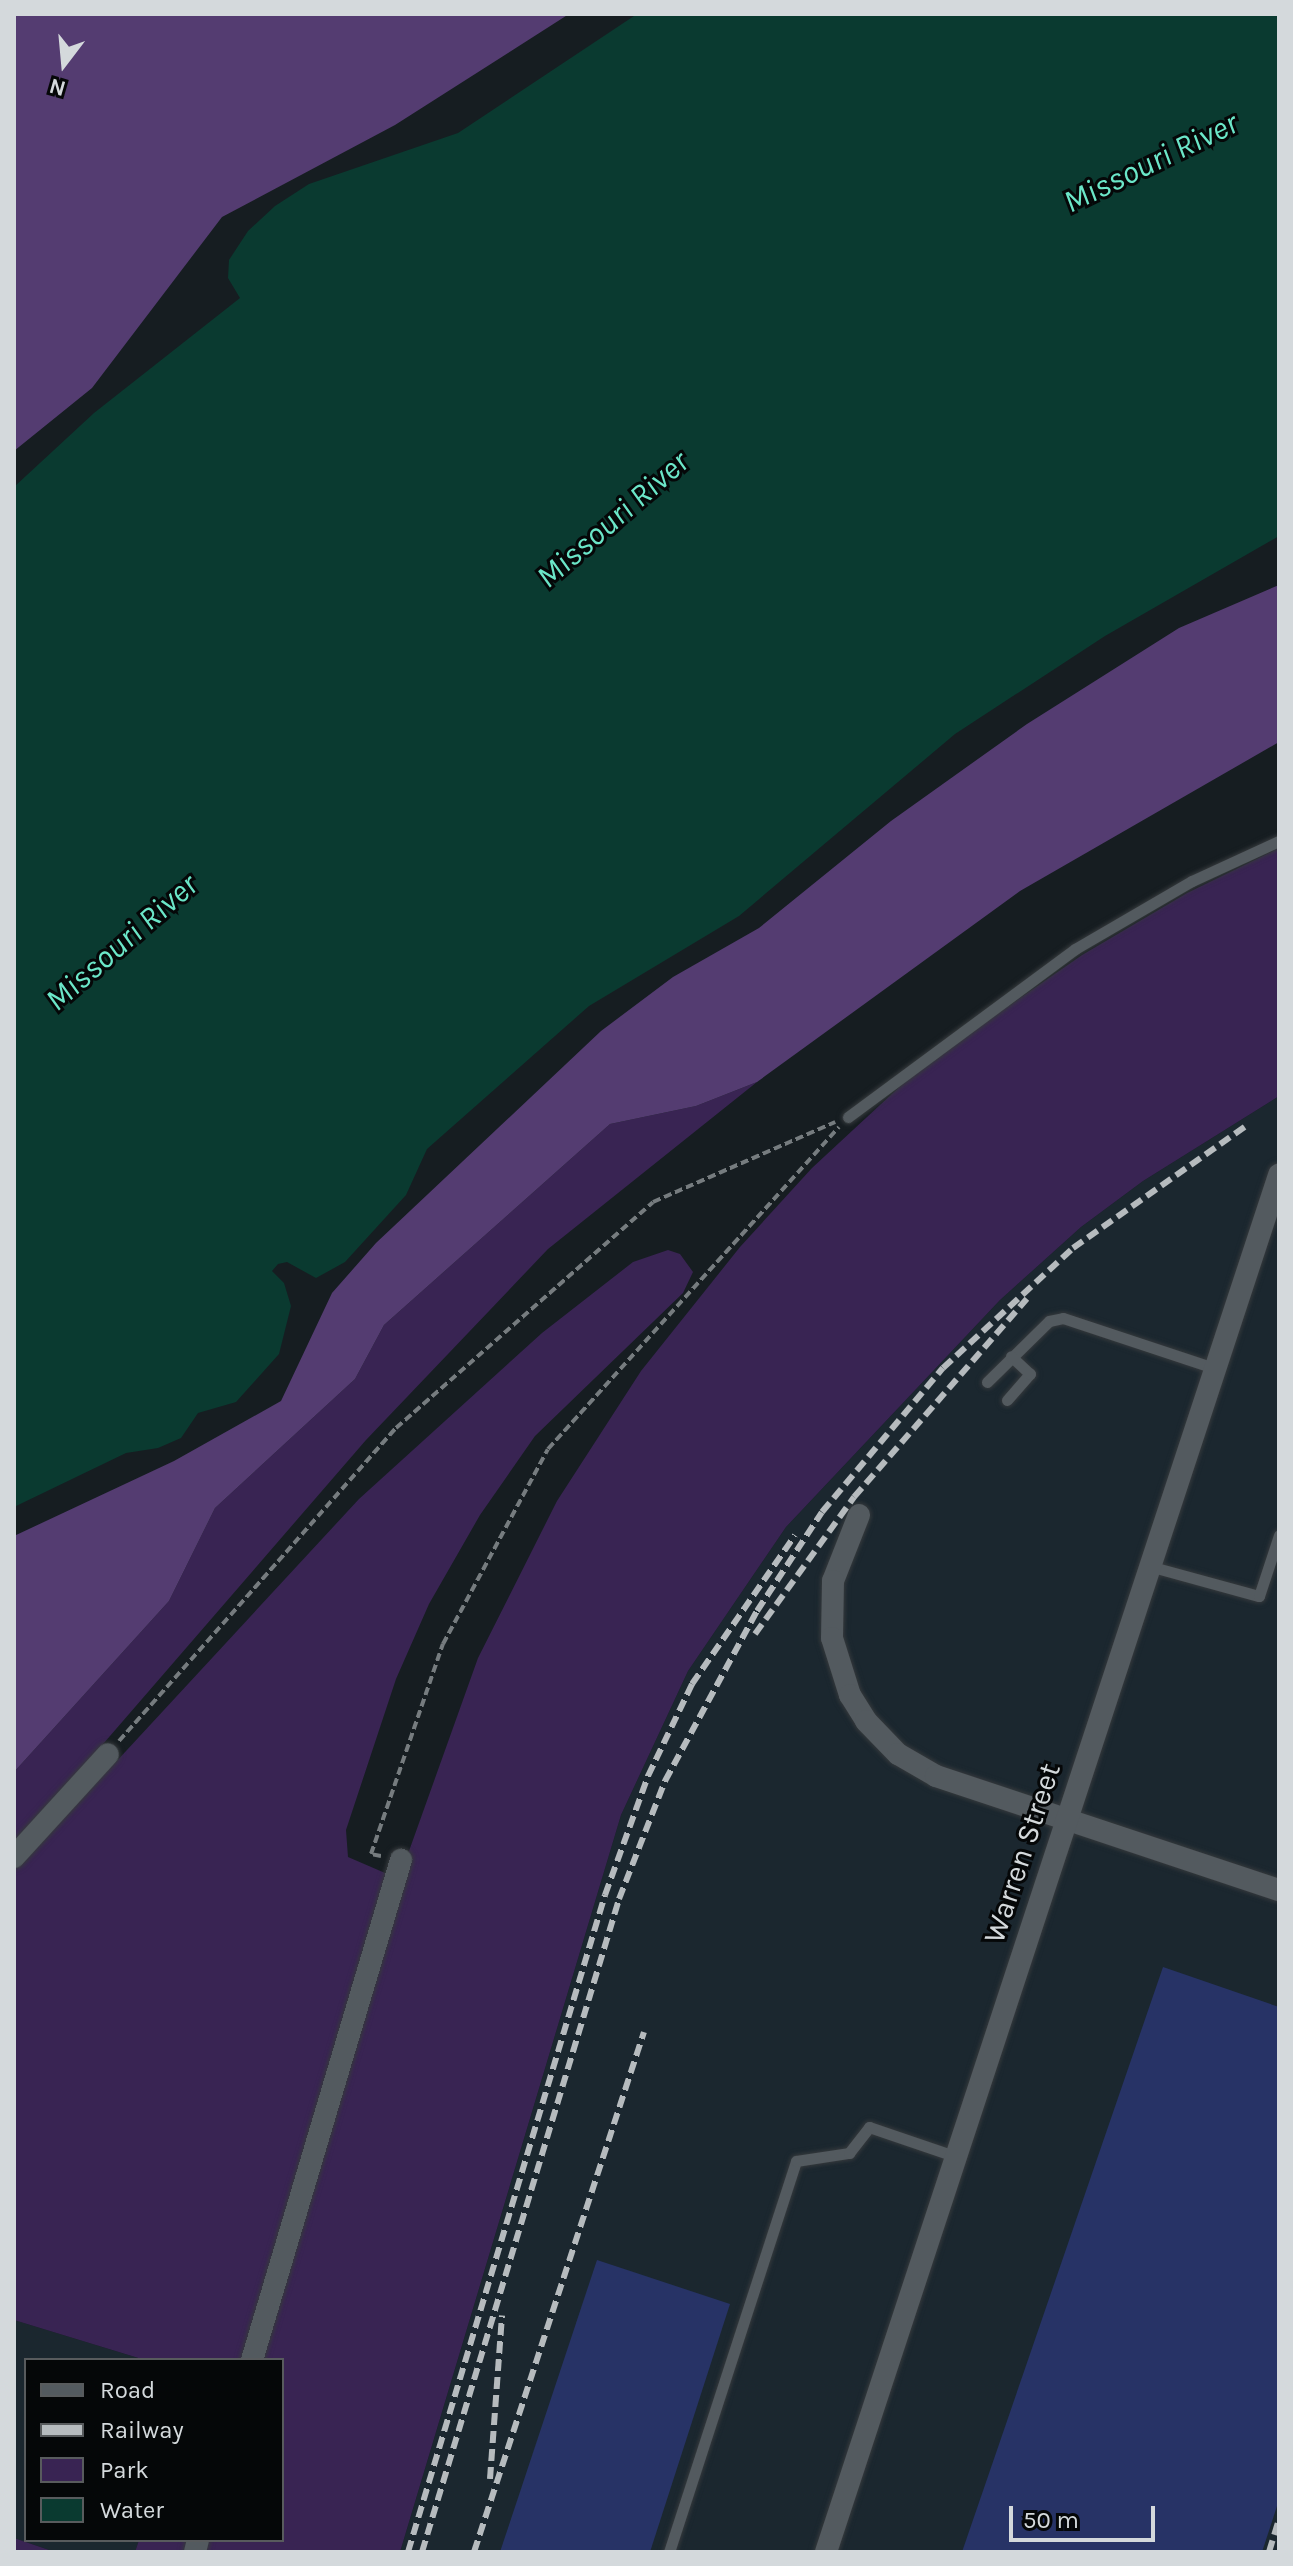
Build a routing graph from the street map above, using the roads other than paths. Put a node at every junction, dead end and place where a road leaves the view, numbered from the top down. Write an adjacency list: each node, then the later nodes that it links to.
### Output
1 (1279, 841): 2 (lane)
2 (848, 1117)
3 (1279, 1175): 5 (street, Warren Street)
4 (1011, 1356): 5 (lane); 6 (lane); 7 (lane)
5 (1214, 1368): 10 (street, Warren Street)
6 (987, 1382)
7 (1007, 1400)
8 (859, 1515): 12 (street)
9 (1279, 1535): 10 (lane)
10 (1149, 1566): 12 (street, Warren Street)
11 (108, 1754): 13 (street)
12 (1065, 1819): 15 (street); 16 (street, Warren Street)
13 (14, 1857)
14 (401, 1860): 17 (street)
15 (1279, 1890)
16 (954, 2156): 18 (lane); 19 (street, Warren Street)
17 (253, 2358)
18 (669, 2552)
19 (826, 2552)

